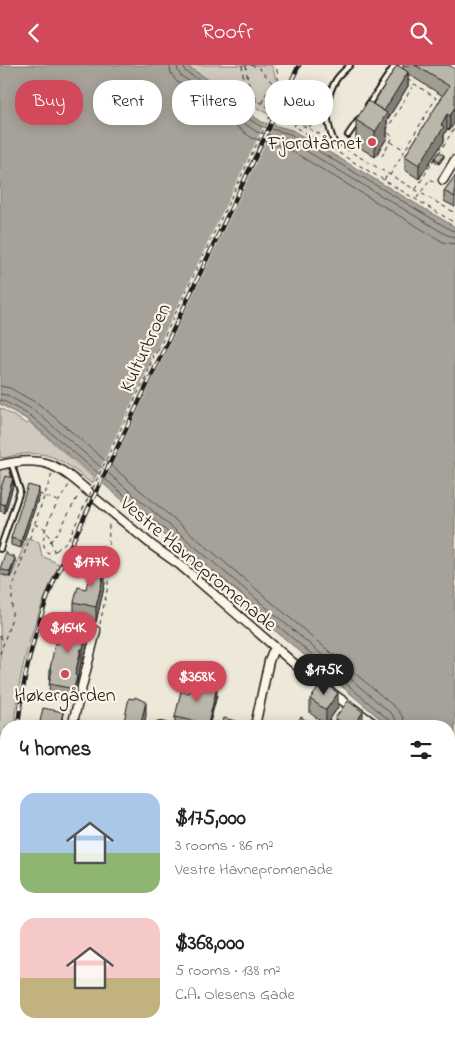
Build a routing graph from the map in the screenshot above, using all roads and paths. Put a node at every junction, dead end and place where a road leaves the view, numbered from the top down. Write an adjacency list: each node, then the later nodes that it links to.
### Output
1 (242, 65): 15 (path)
2 (246, 65): 15 (path)
3 (251, 65): 10 (path)
4 (274, 65): 11 (path, Kulturbroen)
5 (350, 65): 13 (lane)
6 (395, 65): 25 (lane)
7 (450, 65): 8 (street)
8 (455, 68)
9 (407, 79): 12 (path)
10 (270, 80)
11 (277, 80)
12 (414, 84): 27 (path); 29 (path)
13 (333, 85)
14 (265, 94): 16 (path)
15 (258, 101): 16 (path)
16 (262, 104): 17 (path)
17 (265, 106)
18 (265, 125): 54 (path, Kulturbroen, bridge)
19 (294, 125): 33 (path)
20 (303, 125): 23 (path)
21 (311, 125): 23 (path)
22 (329, 125): 26 (lane)
23 (307, 127): 26 (path)
24 (455, 128): 35 (path)
25 (348, 135): 28 (path)
26 (334, 142): 28 (path)
27 (391, 142): 29 (path); 30 (path)
28 (348, 150): 32 (path)
29 (405, 151): 32 (path)
30 (382, 156)
31 (455, 161): 34 (street)
32 (389, 174): 33 (path); 35 (path)
33 (384, 181): 37 (path)
34 (440, 181): 36 (path)
35 (415, 189): 36 (path)
36 (420, 192): 37 (path); 38 (path)
37 (416, 199): 39 (path)
38 (455, 213)
39 (455, 223)
40 (11, 462): 41 (street); 42 (street); 53 (lane)
41 (0, 465)
42 (54, 466): 43 (street); 46 (path)
43 (73, 478): 44 (street); 48 (path)
44 (86, 490): 52 (path)
45 (37, 493): 46 (path)
46 (44, 496): 48 (path); 50 (path)
47 (96, 499): 49 (street, Vestre Havnepromenade)
48 (59, 502): 51 (path)
49 (110, 511): 56 (path); 59 (street, Vestre Havnepromenade)
50 (34, 525): 51 (path); 55 (path)
51 (46, 529): 52 (path); 54 (path)
52 (50, 542): 54 (path)
53 (0, 550): 55 (path)
54 (56, 551)
55 (22, 559): 58 (path)
56 (96, 631): 61 (street)
57 (0, 636): 58 (path)
58 (3, 642): 60 (path)
59 (276, 648): 62 (street); 63 (street, Vestre Havnepromenade)
60 (0, 654)
61 (74, 720)
62 (259, 720)
63 (366, 720)

